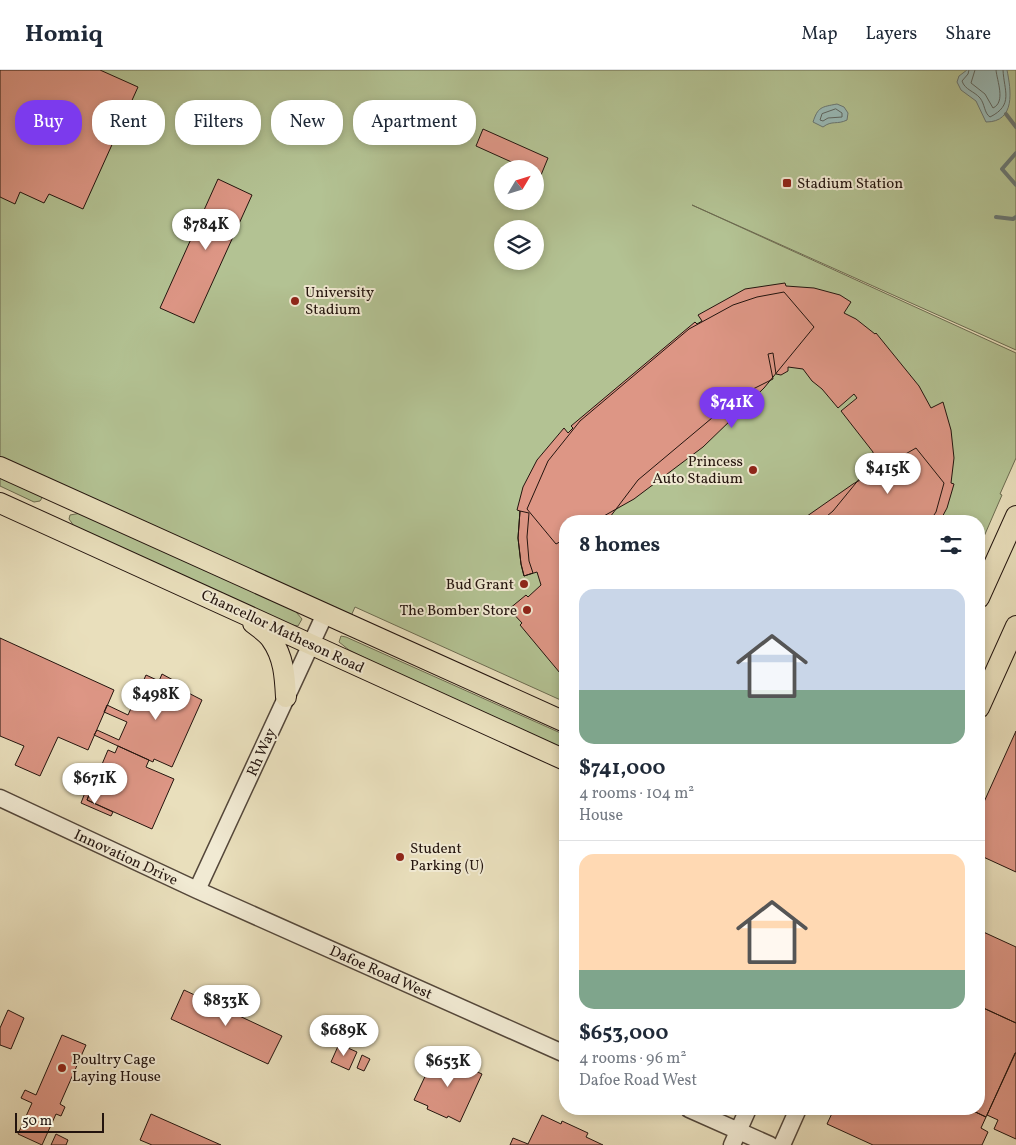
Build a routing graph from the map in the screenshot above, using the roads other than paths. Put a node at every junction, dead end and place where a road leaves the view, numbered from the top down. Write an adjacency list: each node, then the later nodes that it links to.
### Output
1 (0, 467): 6 (main road, Chancellor Matheson Road)
2 (0, 503): 5 (main road, Chancellor Matheson Road)
3 (1016, 516): 4 (main road)
4 (985, 585)
5 (240, 611): 8 (main road, Chancellor Matheson Road); 10 (main road)
6 (325, 614): 8 (street, Rh Way); 11 (main road, Chancellor Matheson Road)
7 (1016, 626): 9 (main road)
8 (311, 644): 10 (street, Rh Way); 12 (main road, Chancellor Matheson Road)
9 (985, 695)
10 (286, 698): 14 (street, Rh Way)
11 (559, 719)
12 (559, 757)
13 (0, 798): 14 (street, Innovation Drive)
14 (197, 890): 15 (street, Dafoe Road West)
15 (559, 1051)
16 (699, 1115): 19 (street)
17 (745, 1115): 19 (street)
18 (795, 1115): 21 (street)
19 (735, 1138): 20 (street)
20 (770, 1145)
21 (782, 1145)

